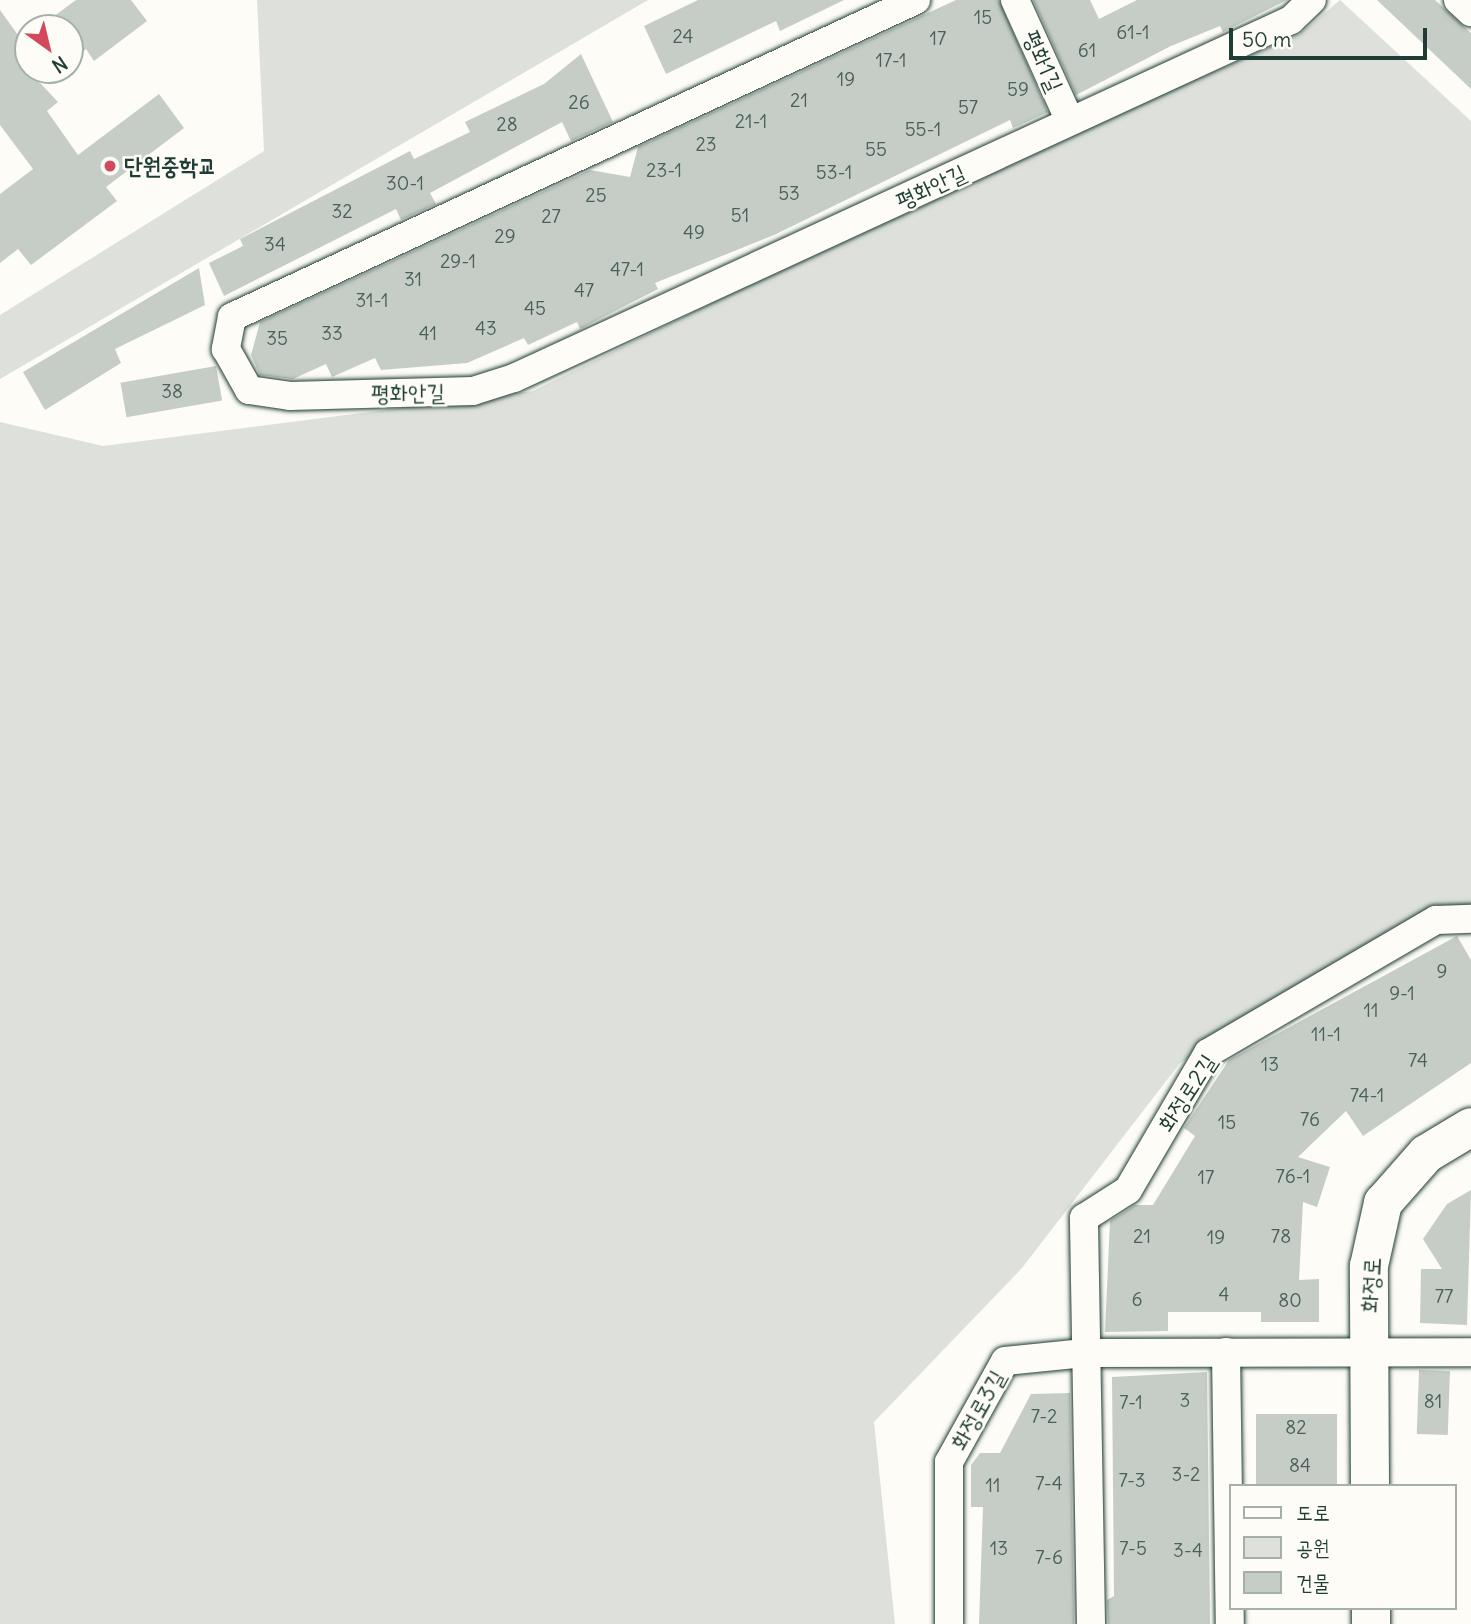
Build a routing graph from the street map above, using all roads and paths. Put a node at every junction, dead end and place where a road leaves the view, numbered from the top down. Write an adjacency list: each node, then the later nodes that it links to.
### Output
1 (916, 0): 6 (street, 평화안길)
2 (1015, 0): 6 (street, 평화1길)
3 (1312, 0): 6 (street, 평화안길)
4 (1458, 0): 5 (street)
5 (1471, 12)
6 (1070, 121)
7 (1471, 919): 12 (street, 화정로2길)
8 (1471, 1127): 9 (street, 화정로)
9 (1369, 1349): 10 (street, 화정로3길); 11 (street, 화정로3길); 13 (street, 화정로)
10 (1226, 1352): 12 (street, 화정로3길); 16 (street)
11 (1471, 1352)
12 (1085, 1353): 14 (street, 화정로3길); 15 (street)
13 (1370, 1484)
14 (949, 1624)
15 (1091, 1624)
16 (1230, 1624)

